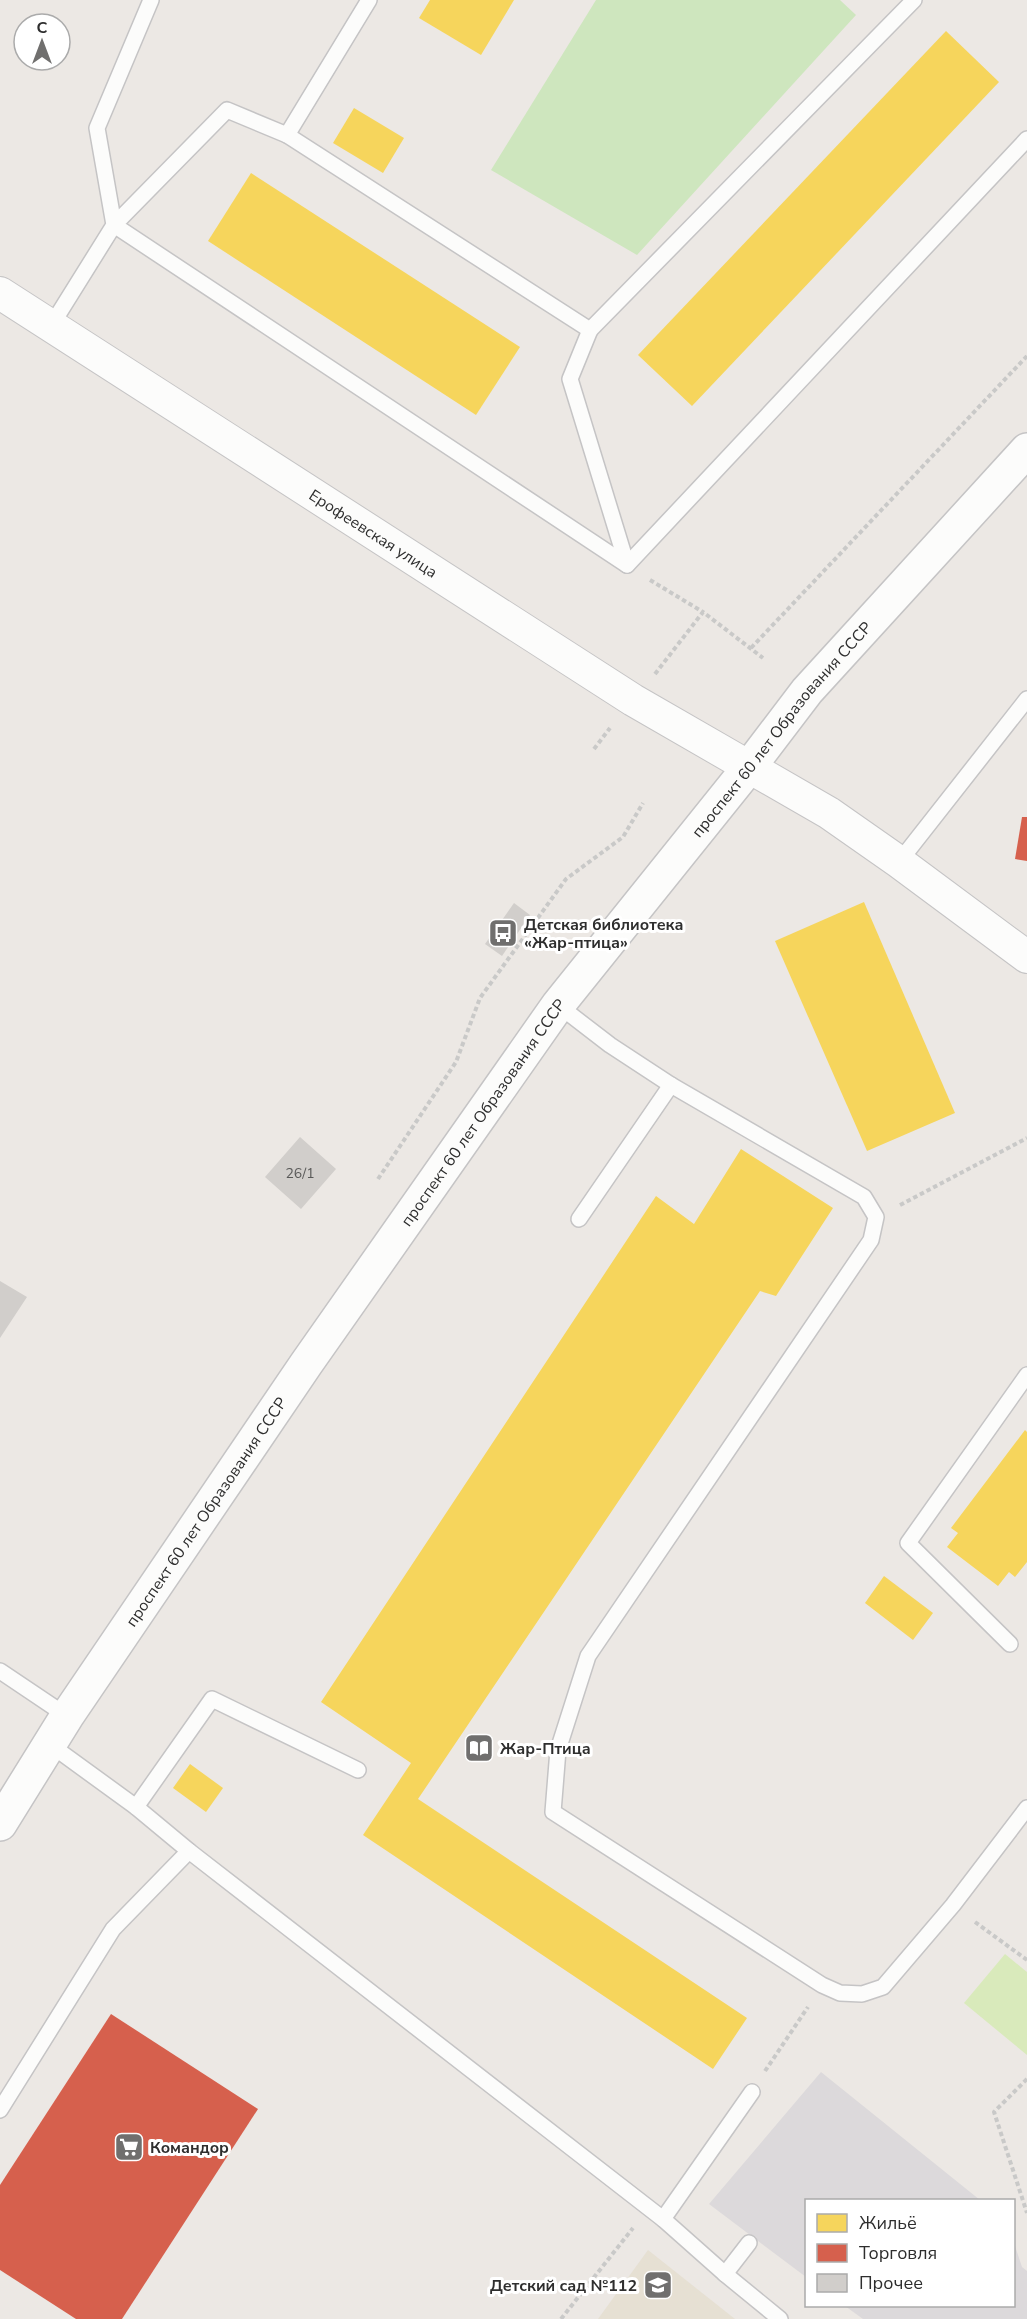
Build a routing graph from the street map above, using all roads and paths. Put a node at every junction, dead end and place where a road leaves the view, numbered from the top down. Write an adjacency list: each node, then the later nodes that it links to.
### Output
1 (151, 0): 6 (lane)
2 (369, 0): 4 (lane)
3 (915, 0): 9 (lane)
4 (287, 135): 6 (lane); 9 (lane)
5 (1027, 139): 12 (lane)
6 (114, 225): 8 (lane); 12 (lane)
7 (0, 293): 8 (street, Ерофеевская улица)
8 (51, 326): 20 (street, Ерофеевская улица)
9 (590, 330): 12 (lane)
10 (1027, 356): 14 (path)
11 (1025, 456): 20 (main road, проспект 60 лет Образования СССР)
12 (627, 565): 13 (path)
13 (703, 612): 14 (path); 16 (path)
14 (751, 648): 15 (path)
15 (764, 658)
16 (650, 679)
17 (1027, 699): 22 (lane)
18 (611, 727): 19 (path)
19 (594, 749)
20 (750, 766): 22 (street, Ерофеевская улица); 24 (main road, проспект 60 лет Образования СССР)
21 (643, 802): 27 (path)
22 (899, 862): 23 (street, Ерофеевская улица)
23 (1027, 957)
24 (558, 1005): 25 (lane); 33 (main road, проспект 60 лет Образования СССР)
25 (671, 1085): 28 (lane); 29 (lane)
26 (1027, 1138): 28 (path)
27 (378, 1179)
28 (876, 1217): 42 (lane)
29 (579, 1219)
30 (1027, 1375): 31 (lane)
31 (1010, 1644)
32 (0, 1671): 33 (lane)
33 (67, 1716): 34 (main road, проспект 60 лет Образования СССР)
34 (48, 1743): 36 (lane); 38 (main road, проспект 60 лет Образования СССР)
35 (358, 1770): 36 (lane)
36 (136, 1807): 39 (lane)
37 (1027, 1808): 40 (lane)
38 (0, 1824)
39 (189, 1851): 45 (lane); 46 (lane)
40 (953, 1905): 41 (path); 42 (lane)
41 (1027, 1960)
42 (822, 1985): 44 (path)
43 (1027, 2079): 47 (path)
44 (752, 2092): 48 (lane)
45 (0, 2110)
46 (648, 2208): 48 (lane); 51 (path)
47 (1027, 2213)
48 (663, 2219): 50 (lane)
49 (749, 2243): 50 (lane)
50 (724, 2274): 52 (lane)
51 (561, 2319)
52 (780, 2319)

